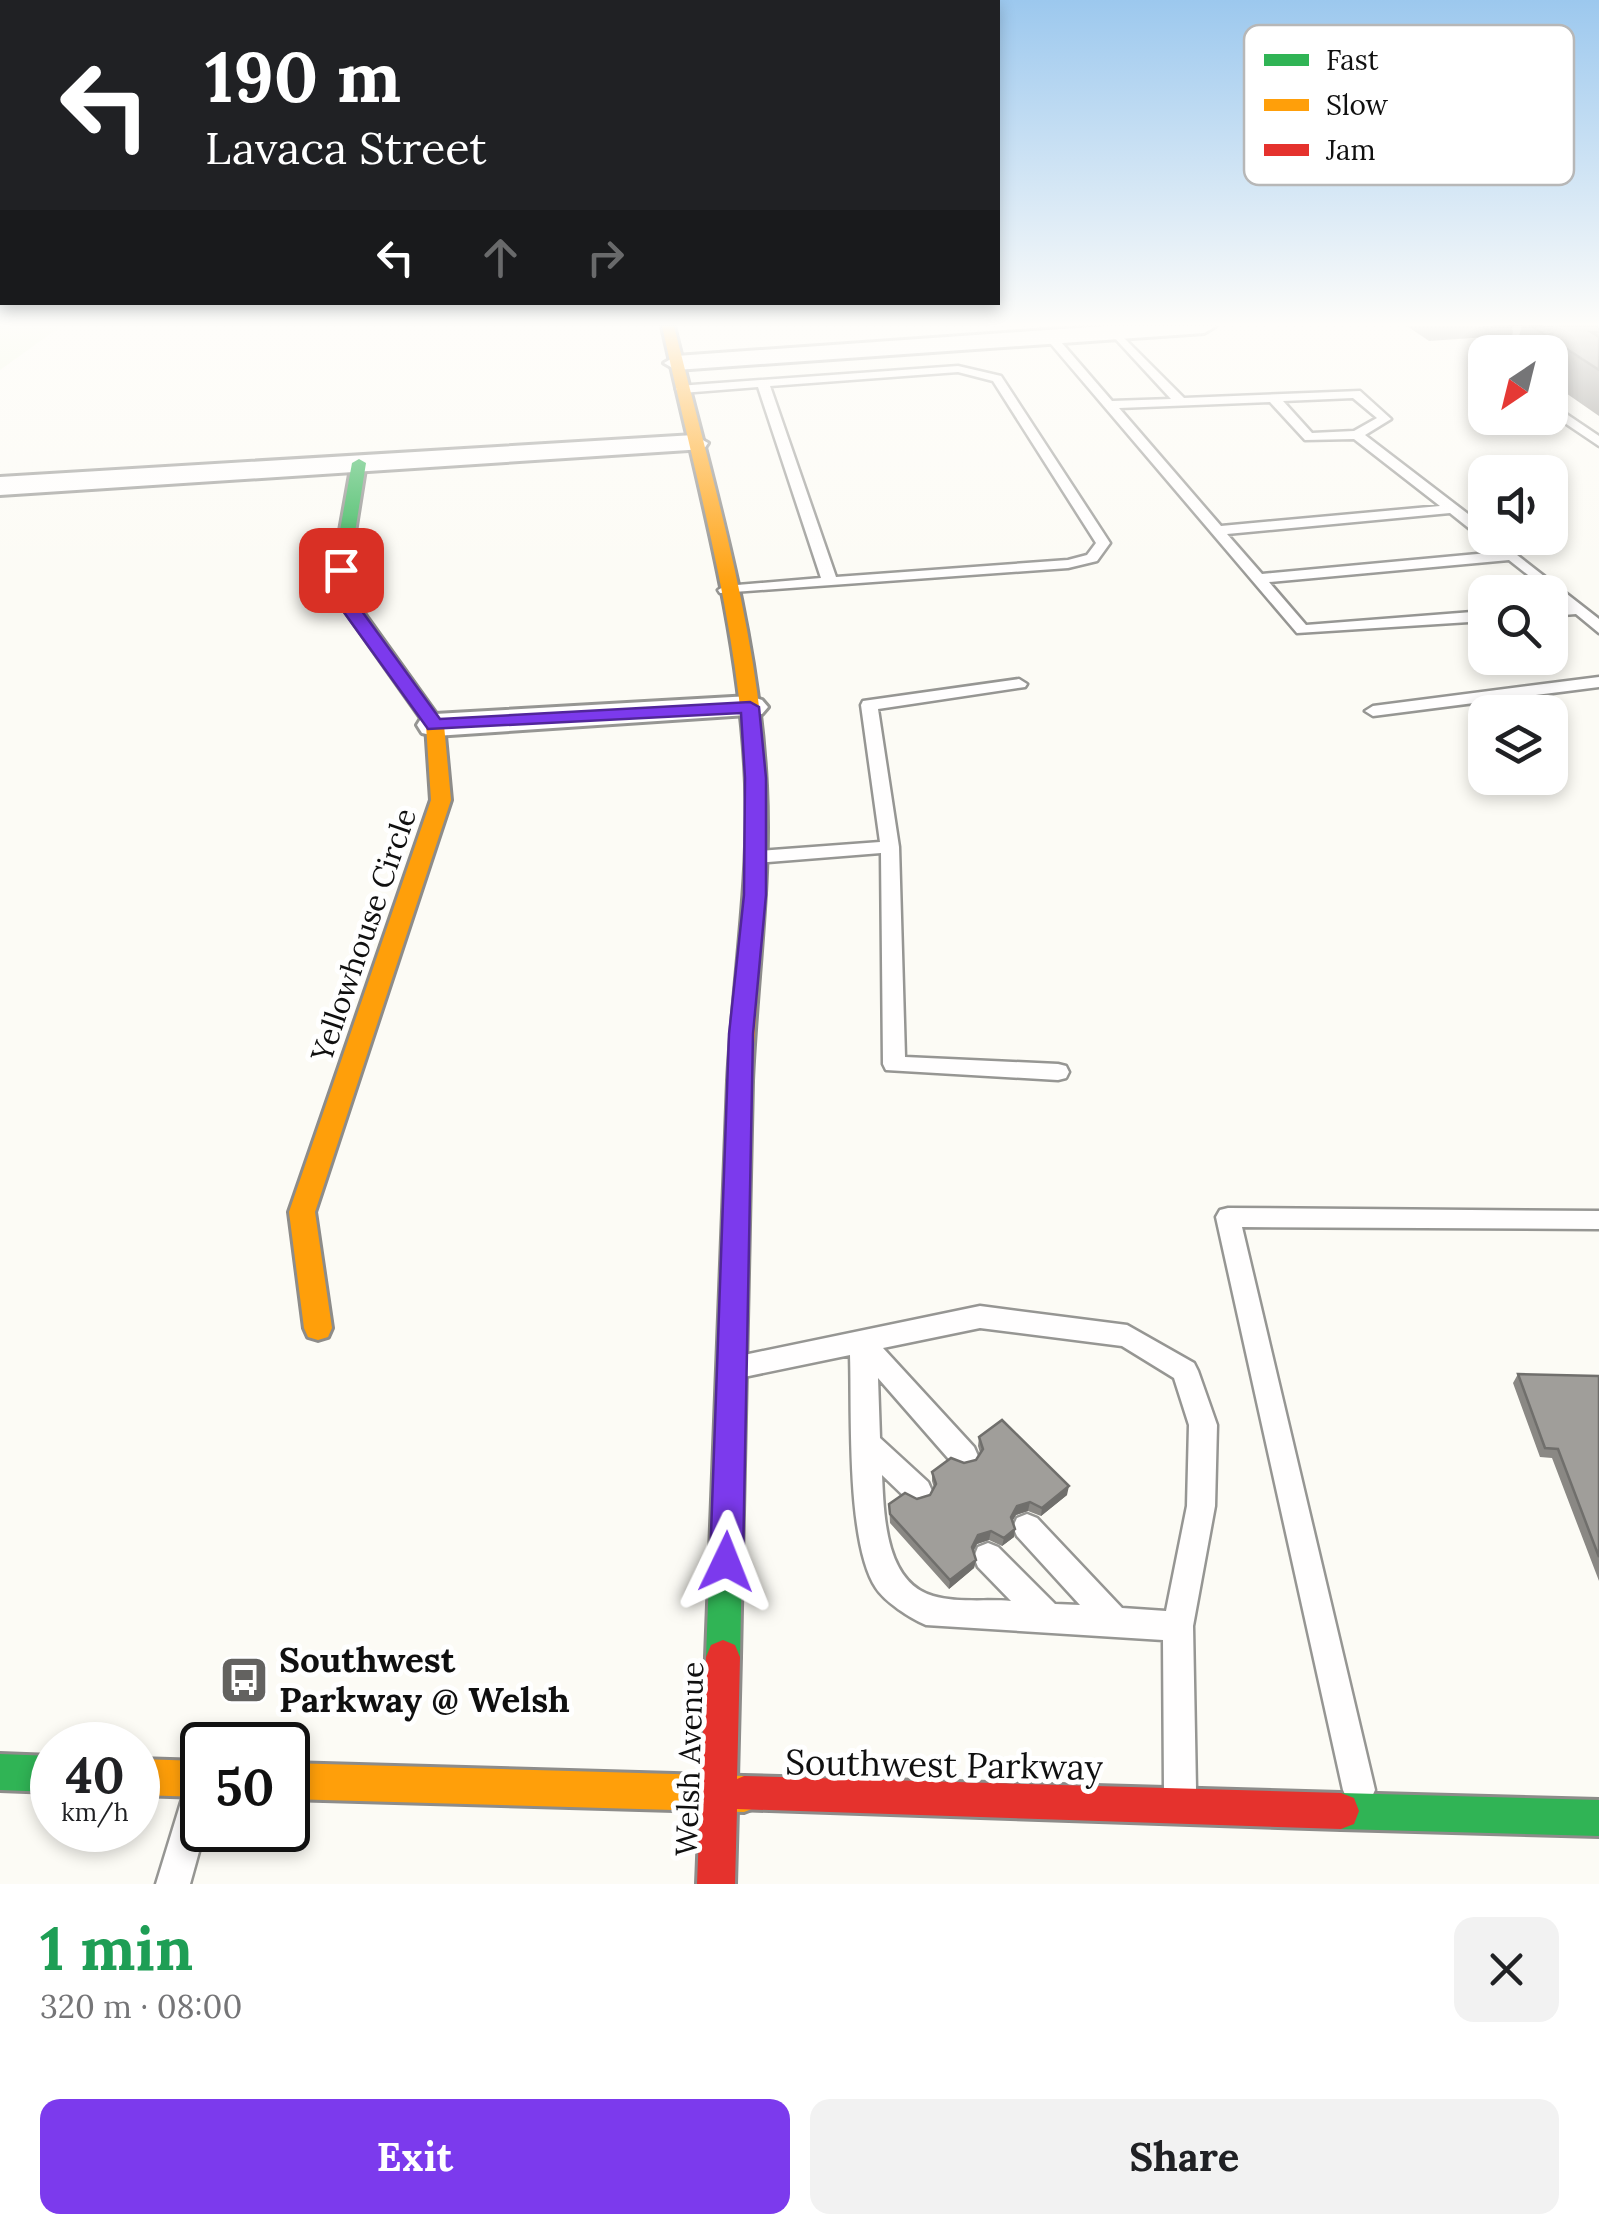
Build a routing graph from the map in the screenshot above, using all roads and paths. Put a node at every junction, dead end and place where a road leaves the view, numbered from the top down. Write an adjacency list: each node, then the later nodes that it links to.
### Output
1 (687, 414): 10 (main road, Welsh Avenue)
2 (773, 414): 18 (lane)
3 (1020, 414): 18 (lane)
4 (1116, 414): 15 (lane)
5 (1288, 414): 8 (lane)
6 (1378, 414): 8 (lane)
7 (1568, 420): 9 (lane)
8 (1358, 435): 13 (lane)
9 (1599, 442)
10 (694, 444): 11 (street); 19 (main road, Welsh Avenue)
11 (359, 463): 12 (street); 28 (main road)
12 (3, 490)
13 (1453, 509): 14 (lane); 15 (lane)
14 (1468, 521)
15 (1215, 531): 17 (lane)
16 (1512, 555): 17 (lane); 20 (lane)
17 (1256, 579): 22 (lane)
18 (830, 582): 19 (lane)
19 (725, 590): 26 (main road, Welsh Avenue)
20 (1580, 609): 21 (lane); 23 (lane)
21 (1568, 610)
22 (1468, 617)
23 (1599, 628)
24 (1599, 682): 27 (lane)
25 (1019, 684): 29 (lane)
26 (750, 707): 28 (street); 30 (main road, Welsh Avenue)
27 (1373, 712)
28 (435, 725): 33 (main road, Yellowhouse Circle)
29 (890, 847): 30 (lane); 31 (lane)
30 (755, 857): 35 (main road, Welsh Avenue)
31 (1058, 1072)
32 (1599, 1220): 49 (lane)
33 (318, 1328)
34 (863, 1344): 35 (lane); 36 (lane); 37 (lane); 43 (lane)
35 (732, 1368): 47 (main road, Welsh Avenue)
36 (867, 1443): 38 (lane); 41 (lane)
37 (964, 1456)
38 (918, 1491)
39 (1027, 1527): 42 (lane)
40 (988, 1558): 41 (lane)
41 (1049, 1618): 42 (lane)
42 (1116, 1623): 43 (lane)
43 (1178, 1626): 48 (lane)
44 (0, 1772): 45 (main road)
45 (30, 1773)
46 (310, 1782): 47 (main road, Southwest Parkway)
47 (720, 1794): 48 (main road, Southwest Parkway); 53 (main road, Welsh Avenue)
48 (1180, 1806): 49 (main road, Southwest Parkway)
49 (1364, 1811): 50 (main road, Southwest Parkway)
50 (1599, 1818)
51 (183, 1852): 52 (lane)
52 (174, 1884)
53 (716, 1884)

